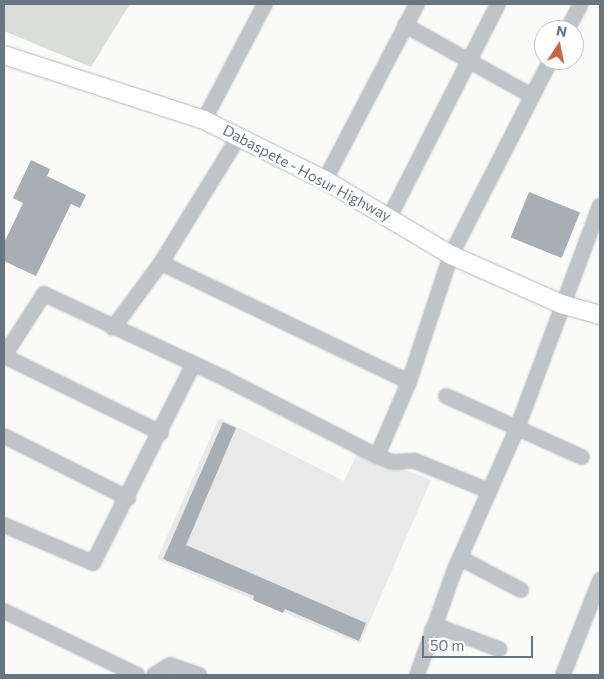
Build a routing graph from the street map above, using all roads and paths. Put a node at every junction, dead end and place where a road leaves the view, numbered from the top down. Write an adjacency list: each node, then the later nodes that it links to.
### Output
1 (418, 4): 6 (street)
2 (498, 4): 8 (street)
3 (582, 4): 5 (street)
4 (260, 5): 11 (street)
5 (573, 20)
6 (405, 25): 8 (street); 13 (street)
7 (4, 55): 11 (main road, Dabaspete - Hosur Highway)
8 (467, 59): 10 (street); 15 (street)
9 (546, 70): 10 (street)
10 (532, 96): 16 (street)
11 (204, 120): 12 (main road, Dabaspete - Hosur Highway)
12 (239, 136): 13 (main road, Dabaspete - Hosur Highway); 17 (street)
13 (326, 180): 15 (main road, Dabaspete - Hosur Highway)
14 (600, 206): 18 (street)
15 (390, 216): 16 (main road, Dabaspete - Hosur Highway)
16 (451, 255): 18 (main road, Dabaspete - Hosur Highway); 23 (street)
17 (161, 262): 20 (street); 23 (street)
18 (561, 304): 19 (main road, Dabaspete - Hosur Highway); 25 (street)
19 (600, 315)
20 (112, 328): 21 (street); 22 (street)
21 (4, 356): 26 (street)
22 (193, 365): 26 (street); 28 (street)
23 (409, 382): 28 (street)
24 (446, 396): 25 (street)
25 (518, 426): 29 (street); 30 (street)
26 (161, 433): 31 (street)
27 (4, 436): 31 (street)
28 (377, 456): 30 (street)
29 (582, 457)
30 (489, 491): 33 (street)
31 (128, 498): 32 (street)
32 (4, 525)
33 (460, 558): 35 (street); 37 (street)
34 (600, 580): 43 (street)
35 (521, 590)
36 (4, 611): 39 (street)
37 (432, 630): 38 (street); 42 (street)
38 (499, 649)
39 (137, 675)
40 (154, 675): 41 (street)
41 (198, 675)
42 (416, 675)
43 (563, 675)

